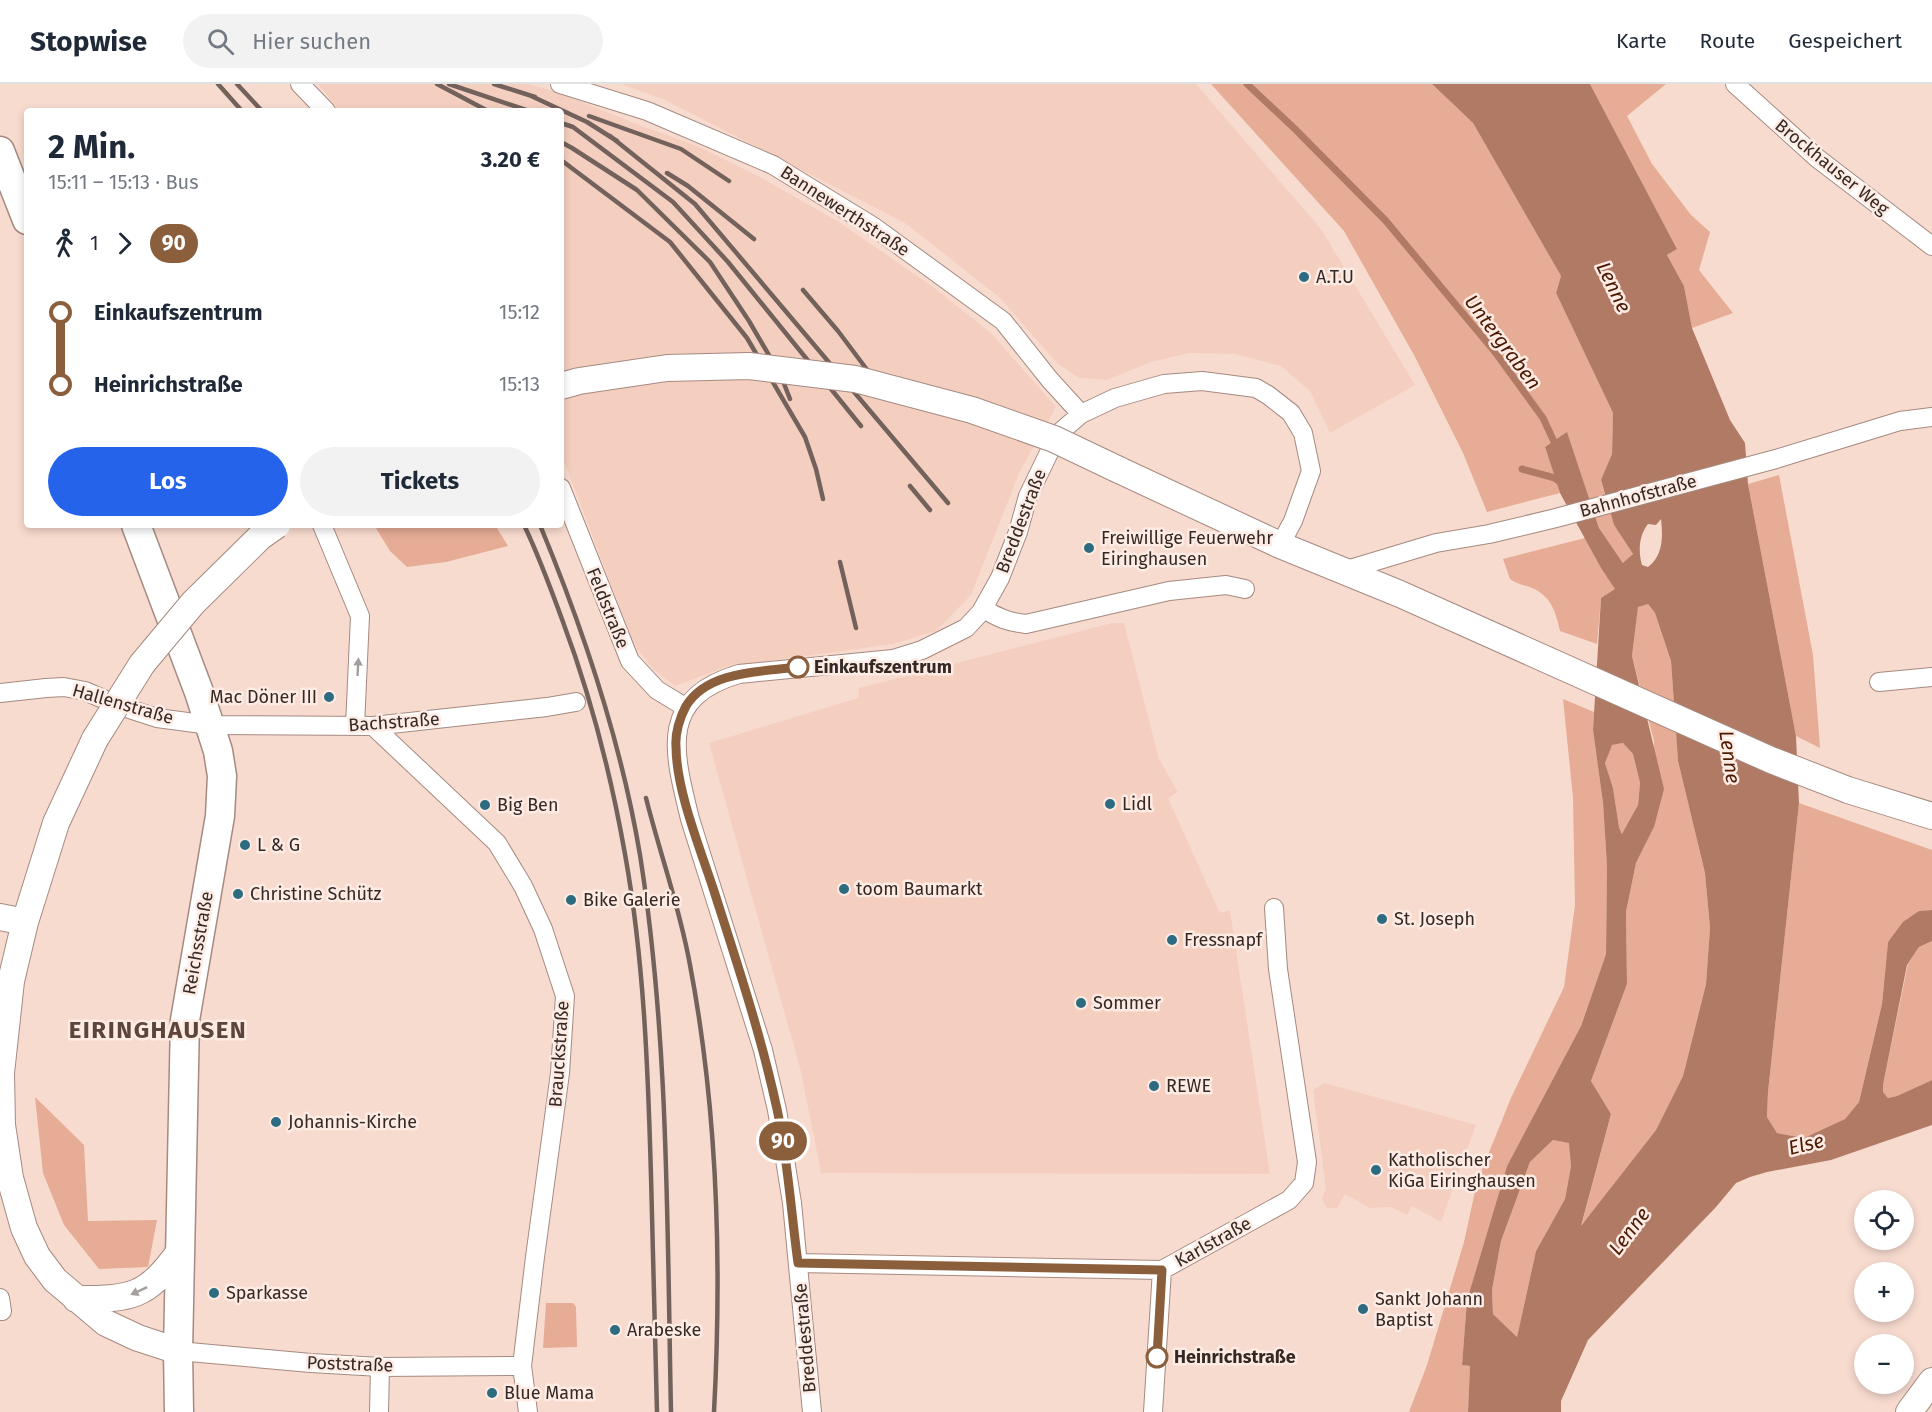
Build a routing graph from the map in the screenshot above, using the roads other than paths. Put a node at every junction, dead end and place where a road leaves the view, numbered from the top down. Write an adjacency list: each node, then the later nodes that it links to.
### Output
1 (560, 84): 9 (street, Bannewerthstraße)
2 (1735, 84): 7 (street, Brockhauser Weg)
3 (303, 87): 4 (street)
4 (323, 108)
5 (0, 151): 6 (main road)
6 (24, 212)
7 (1932, 246)
8 (564, 385): 15 (main road, bridge)
9 (1081, 414): 15 (street, Breddestraße); 18 (street, Breddestraße)
10 (1932, 417): 16 (street, Bahnhofstraße)
11 (564, 496): 23 (street, Feldstraße)
12 (137, 528): 24 (main road, Reichsstraße)
13 (273, 528): 28 (main road, bridge)
14 (323, 528): 25 (street, one-way to 14)
15 (1280, 544): 16 (main road)
16 (1343, 571): 26 (main road)
17 (1245, 589): 18 (street)
18 (983, 608): 23 (street, Breddestraße)
19 (1932, 677): 20 (street)
20 (1879, 682)
21 (0, 693): 24 (street, Hallenstraße)
22 (576, 702): 25 (street, Bachstraße)
23 (686, 707): 30 (street, Breddestraße)
24 (210, 725): 25 (street, Bachstraße); 29 (main road, Reichsstraße)
25 (364, 726): 34 (street, Brauckstraße)
26 (1930, 815)
27 (1274, 908): 31 (street, Karlstraße)
28 (12, 920): 32 (main road)
29 (180, 1251): 32 (main road, one-way to 32); 33 (main road, Reichsstraße)
30 (798, 1263): 31 (street, Karlstraße); 40 (street, Breddestraße)
31 (1162, 1270): 41 (street)
32 (76, 1299): 33 (main road)
33 (178, 1351): 35 (street, Poststraße); 37 (main road, Reichsstraße)
34 (522, 1366): 35 (street, Poststraße); 39 (street, Brauckstraße)
35 (380, 1367): 38 (street)
36 (1932, 1381): 42 (main road)
37 (179, 1412)
38 (379, 1412)
39 (528, 1412)
40 (812, 1412)
41 (1153, 1412)
42 (1909, 1412)

